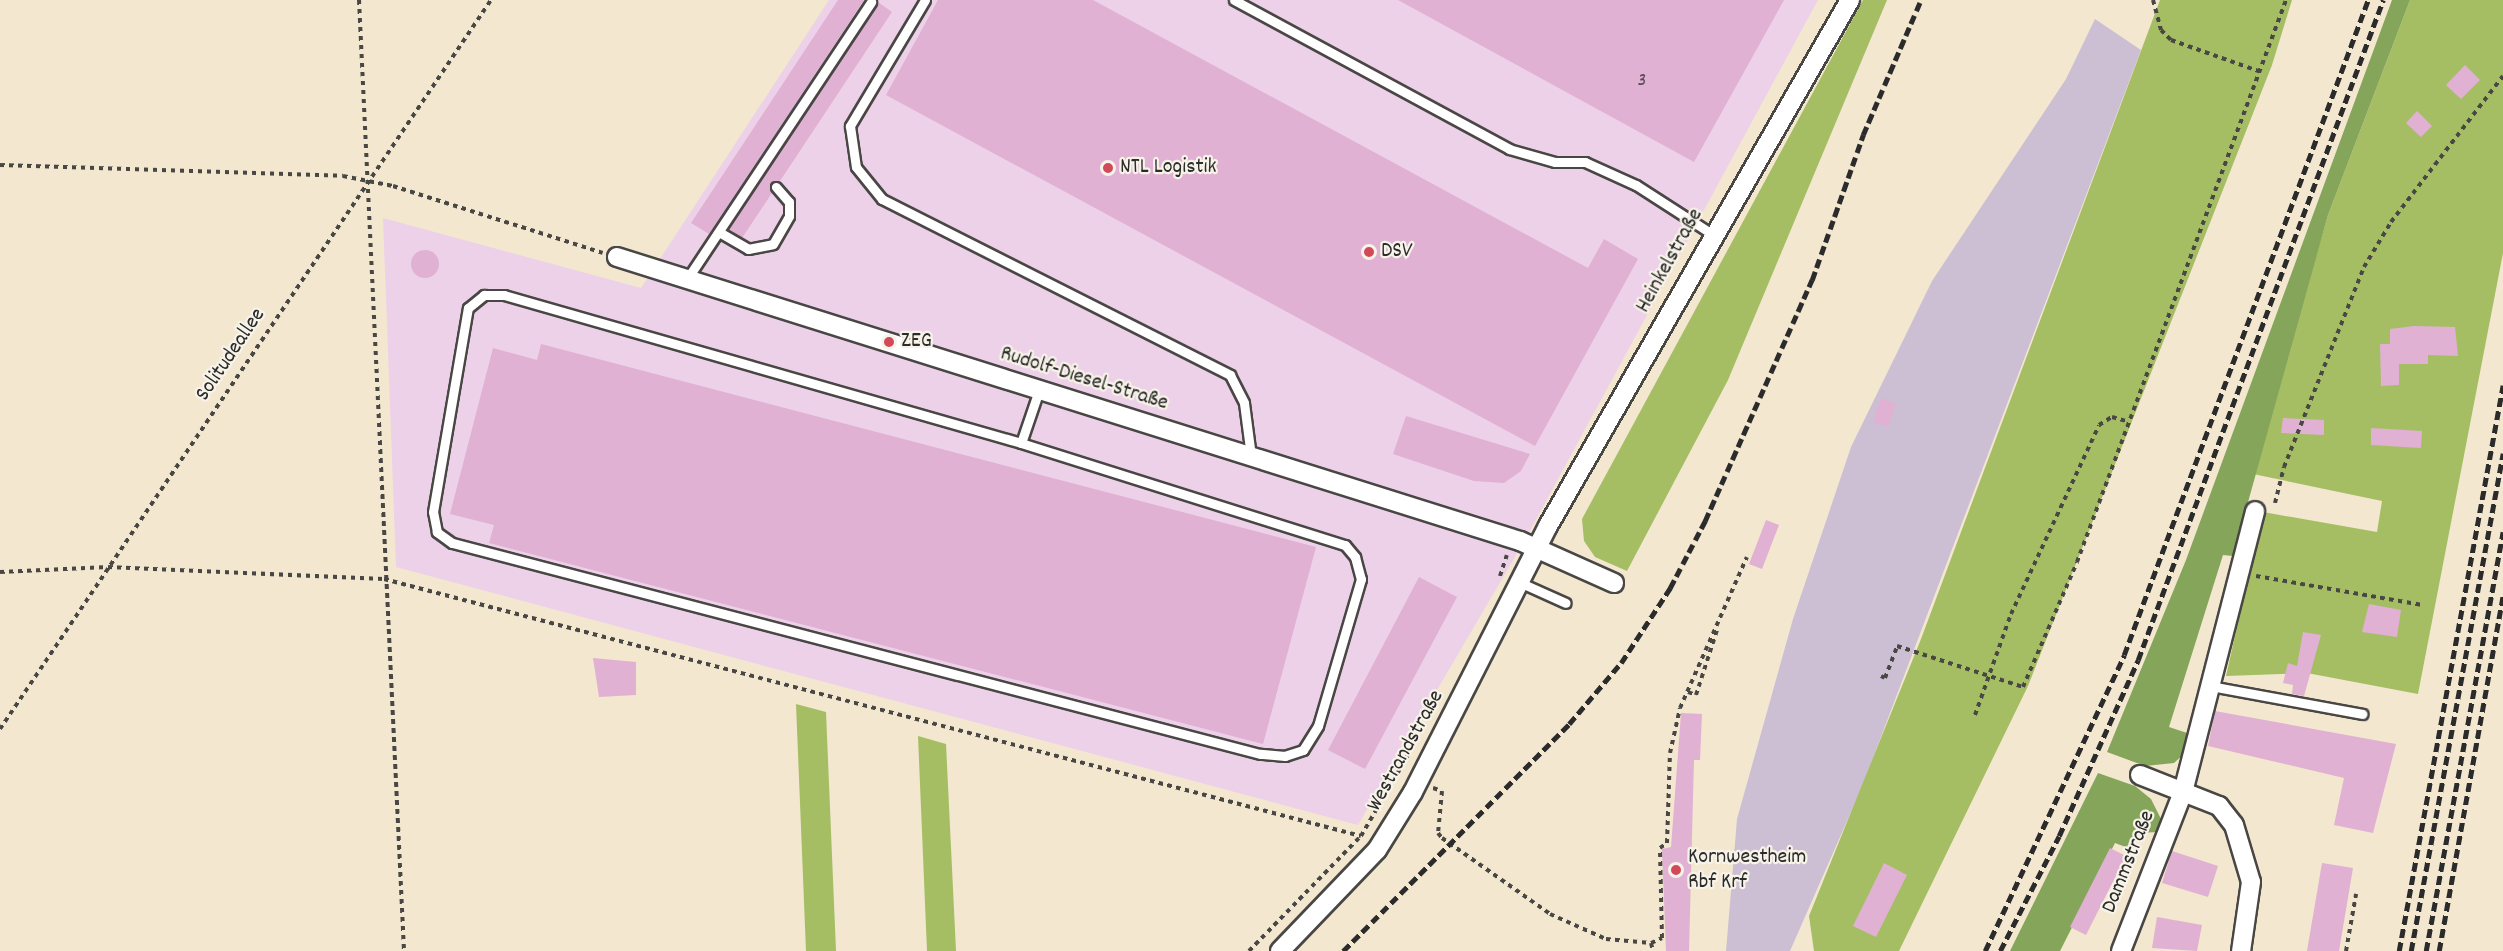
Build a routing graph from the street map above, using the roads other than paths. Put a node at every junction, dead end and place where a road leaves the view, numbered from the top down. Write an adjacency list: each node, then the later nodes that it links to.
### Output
1 (925, 0): 12 (lane)
2 (1234, 0): 7 (lane)
3 (1850, 0): 7 (street, Heinkelstraße)
4 (871, 2): 6 (lane)
5 (776, 187): 6 (lane)
6 (719, 232): 9 (lane)
7 (1712, 234): 14 (street, Heinkelstraße)
8 (617, 257): 9 (street, Rudolf-Diesel-Straße)
9 (687, 279): 10 (street, Rudolf-Diesel-Straße)
10 (1039, 390): 11 (lane); 12 (street, Rudolf-Diesel-Straße)
11 (1021, 443): 11 (lane)
12 (1251, 456): 14 (street, Rudolf-Diesel-Straße)
13 (2255, 511): 18 (street, Dammstraße)
14 (1536, 548): 15 (street, Westrandstraße); 16 (street, Rudolf-Diesel-Straße)
15 (1519, 582): 17 (lane); 22 (street, Westrandstraße)
16 (1614, 583)
17 (1566, 603)
18 (2210, 686): 19 (lane); 21 (street, Dammstraße)
19 (2362, 714)
20 (2140, 775): 21 (street)
21 (2183, 792): 23 (street, Dammstraße); 24 (street)
22 (1280, 951)
23 (2121, 951)
24 (2241, 951)

